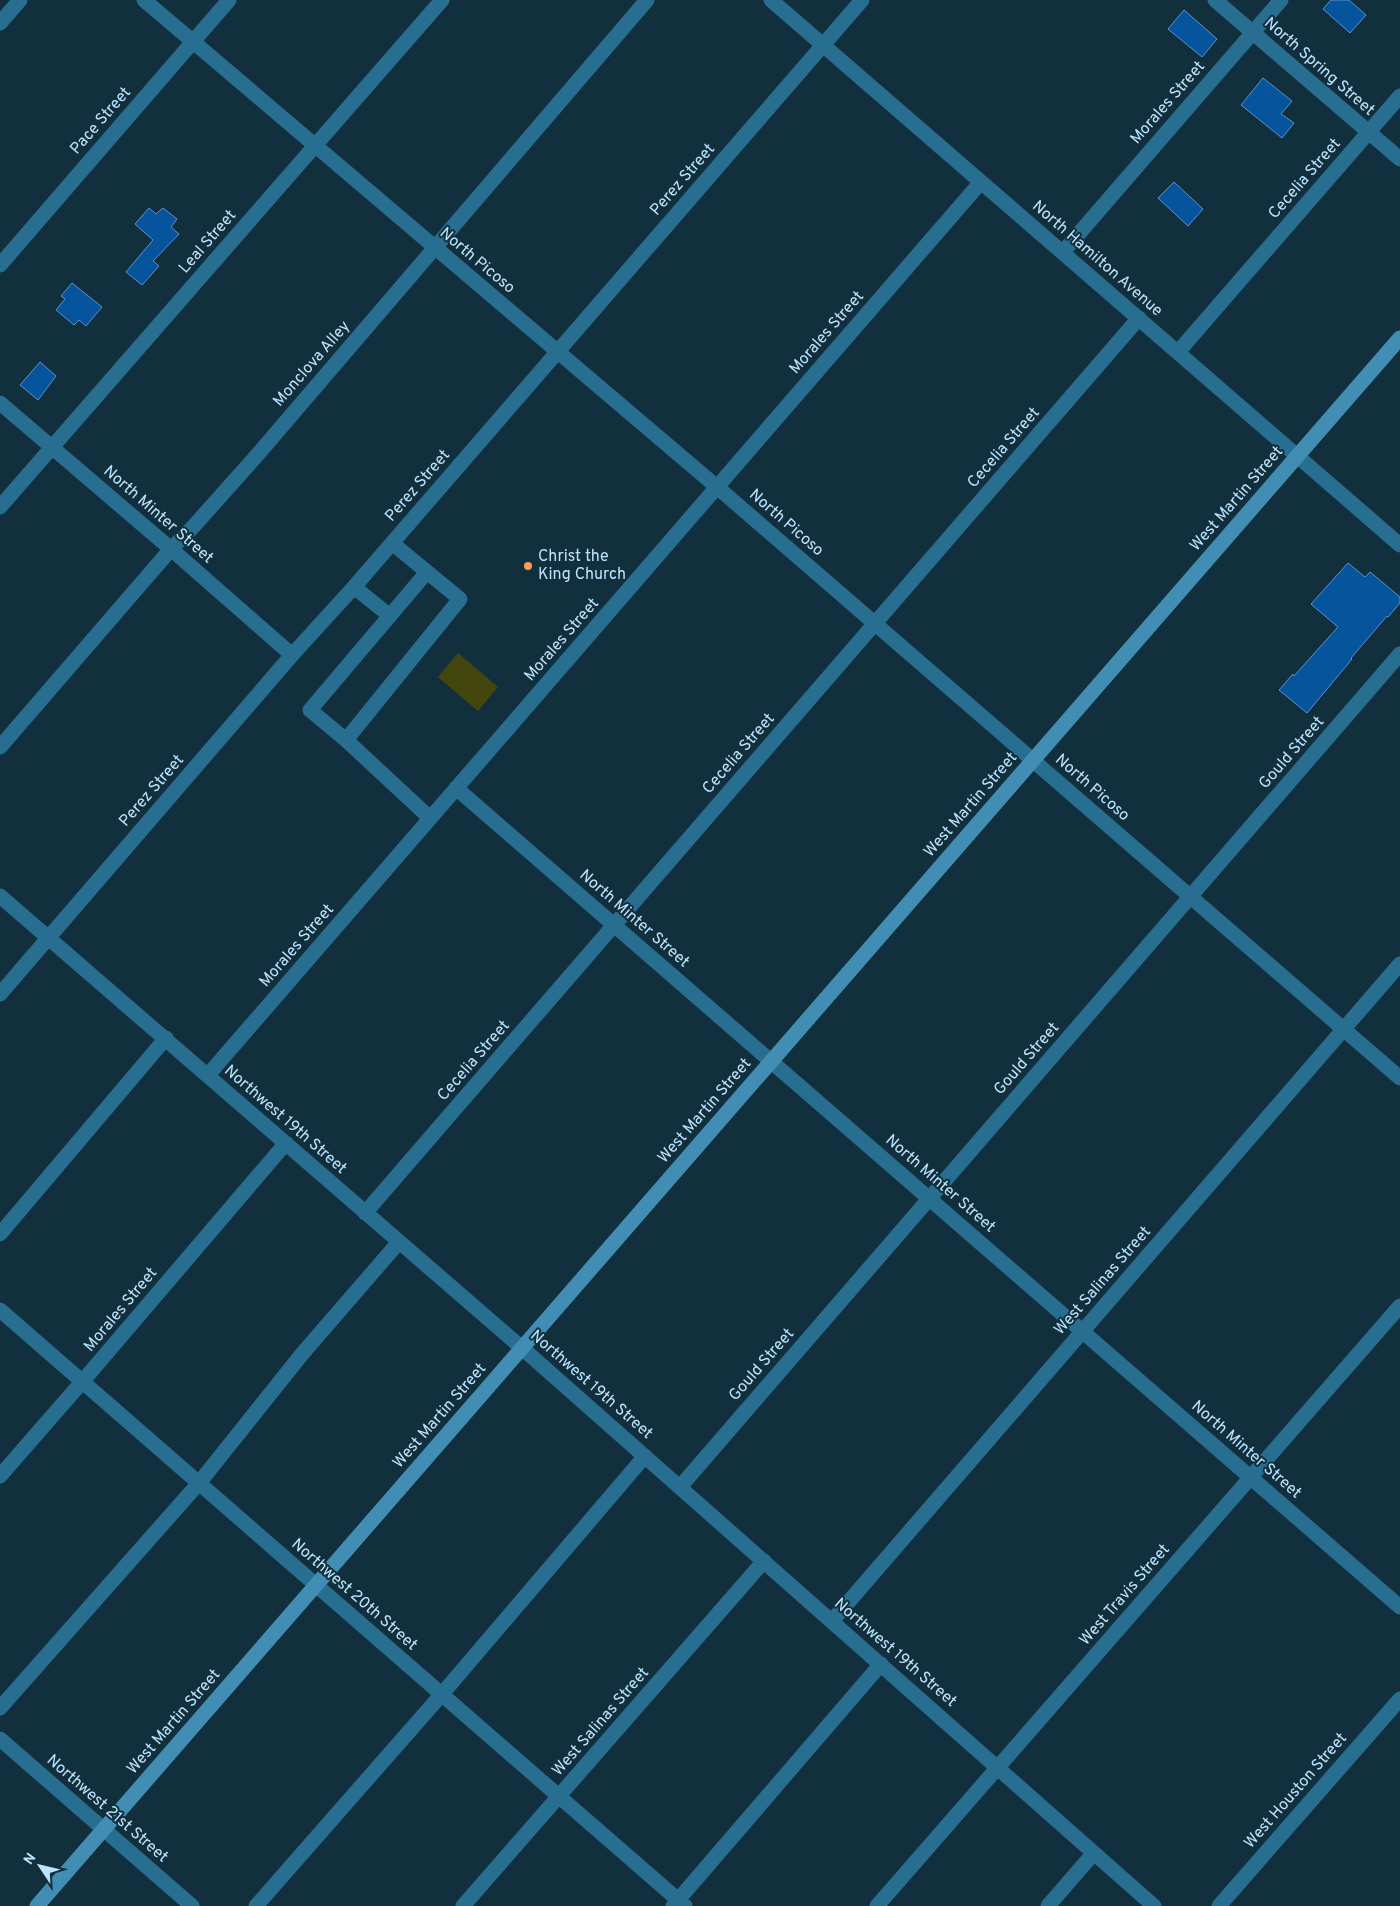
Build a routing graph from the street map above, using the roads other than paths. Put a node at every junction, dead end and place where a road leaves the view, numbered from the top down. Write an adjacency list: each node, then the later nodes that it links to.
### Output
1 (20, 0): 10 (street)
2 (144, 0): 12 (street, North Picoso)
3 (229, 0): 12 (street, Pace Street)
4 (442, 0): 16 (street, Leal Street)
5 (648, 0): 19 (street, Monclova Alley)
6 (771, 0): 13 (street, North Hamilton Avenue)
7 (862, 0): 13 (street, Perez Street)
8 (1215, 0): 11 (street, North Spring Street)
9 (1280, 0): 11 (street, Morales Street)
10 (0, 23)
11 (1252, 33): 15 (street, North Spring Street); 20 (street, Morales Street)
12 (193, 42): 16 (street, North Picoso); 21 (street, Pace Street)
13 (823, 45): 18 (street, North Hamilton Avenue); 24 (street, Perez Street)
14 (1400, 96): 15 (street, Cecelia Street)
15 (1369, 132): 17 (street, North Spring Street); 25 (street, Cecelia Street)
16 (316, 146): 19 (street, North Picoso); 27 (street, Leal Street)
17 (1400, 160)
18 (981, 182): 20 (street, North Hamilton Avenue); 29 (street, Morales Street)
19 (436, 248): 24 (street, North Picoso); 33 (street, Monclova Alley)
20 (1063, 252): 22 (street, North Hamilton Avenue)
21 (0, 265)
22 (1139, 318): 25 (street, North Hamilton Avenue); 37 (street, Cecelia Street)
23 (1400, 338): 28 (main road, West Martin Street)
24 (558, 352): 29 (street, North Picoso); 31 (street, Perez Street)
25 (1178, 352): 28 (street, North Hamilton Avenue)
26 (0, 404): 27 (street, North Minter Street)
27 (52, 448): 30 (street, Leal Street); 33 (street, North Minter Street)
28 (1298, 456): 32 (street, North Hamilton Avenue); 42 (main road, West Martin Street)
29 (717, 486): 37 (street, North Picoso); 43 (street, Morales Street)
30 (0, 507)
31 (392, 543): 34 (street); 35 (street, Perez Street)
32 (1400, 544)
33 (171, 549): 39 (street, North Minter Street); 41 (street, Monclova Alley)
34 (427, 572): 36 (street); 40 (street)
35 (354, 587): 36 (street); 39 (street, Perez Street)
36 (390, 616): 40 (street)
37 (875, 624): 42 (street, North Picoso); 47 (street, Cecelia Street)
38 (1400, 654): 46 (street, Gould Street)
39 (292, 655): 48 (street, Perez Street)
40 (346, 740): 44 (street)
41 (0, 747)
42 (1033, 760): 46 (street, North Picoso); 53 (main road, West Martin Street)
43 (456, 788): 44 (street, Morales Street); 47 (street, North Minter Street)
44 (430, 818): 54 (street, Morales Street)
45 (0, 896): 48 (street, Northwest 19th Street)
46 (1190, 896): 51 (street, North Picoso); 57 (street, Gould Street)
47 (614, 925): 53 (street, North Minter Street); 58 (street, Cecelia Street)
48 (48, 938): 50 (street, Perez Street); 52 (street, Northwest 19th Street)
49 (1400, 964): 51 (street, West Salinas Street)
50 (0, 994)
51 (1344, 1030): 55 (street, North Picoso); 63 (street, West Salinas Street)
52 (166, 1038): 54 (street, Northwest 19th Street); 59 (street)
53 (772, 1061): 57 (street, North Minter Street); 64 (main road, West Martin Street)
54 (208, 1075): 56 (street, Northwest 19th Street)
55 (1400, 1078)
56 (286, 1143): 58 (street, Northwest 19th Street); 65 (street, Morales Street)
57 (929, 1198): 63 (street, North Minter Street); 70 (street, Gould Street)
58 (365, 1213): 60 (street, Northwest 19th Street)
59 (0, 1234)
60 (399, 1242): 64 (street, Northwest 19th Street); 69 (street)
61 (1400, 1306): 68 (street, West Travis Street)
62 (0, 1310): 65 (street, Northwest 20th Street)
63 (1083, 1331): 68 (street, North Minter Street); 74 (street, West Salinas Street)
64 (522, 1348): 66 (street, Northwest 19th Street); 72 (main road, West Martin Street)
65 (82, 1382): 67 (street, Morales Street); 69 (street, Northwest 20th Street)
66 (645, 1456): 70 (street, Northwest 19th Street); 76 (street)
67 (0, 1476)
68 (1251, 1477): 73 (street, North Minter Street); 80 (street, West Travis Street)
69 (199, 1483): 72 (street, Northwest 20th Street); 78 (street)
70 (680, 1487): 71 (street, Northwest 19th Street)
71 (764, 1561): 74 (street, Northwest 19th Street); 81 (street, West Salinas Street)
72 (317, 1584): 76 (street, Northwest 20th Street); 82 (main road, West Martin Street)
73 (1400, 1607)
74 (832, 1621): 75 (street, Northwest 19th Street)
75 (881, 1664): 80 (street, Northwest 19th Street); 84 (street)
76 (442, 1694): 81 (street, Northwest 20th Street); 87 (street)
77 (1400, 1699): 92 (street, West Houston Street)
78 (0, 1708)
79 (0, 1739): 82 (street, Northwest 21st Street)
80 (998, 1768): 83 (street, Northwest 19th Street); 89 (street, West Travis Street)
81 (558, 1797): 84 (street, Northwest 20th Street); 88 (street, West Salinas Street)
82 (104, 1829): 85 (main road, West Martin Street); 86 (street, Northwest 21st Street)
83 (1093, 1854): 90 (street); 91 (street, Northwest 19th Street)
84 (679, 1904)
85 (37, 1906)
86 (192, 1906)
87 (256, 1906)
88 (463, 1906)
89 (877, 1906)
90 (1048, 1906)
91 (1154, 1906)
92 (1218, 1906)

